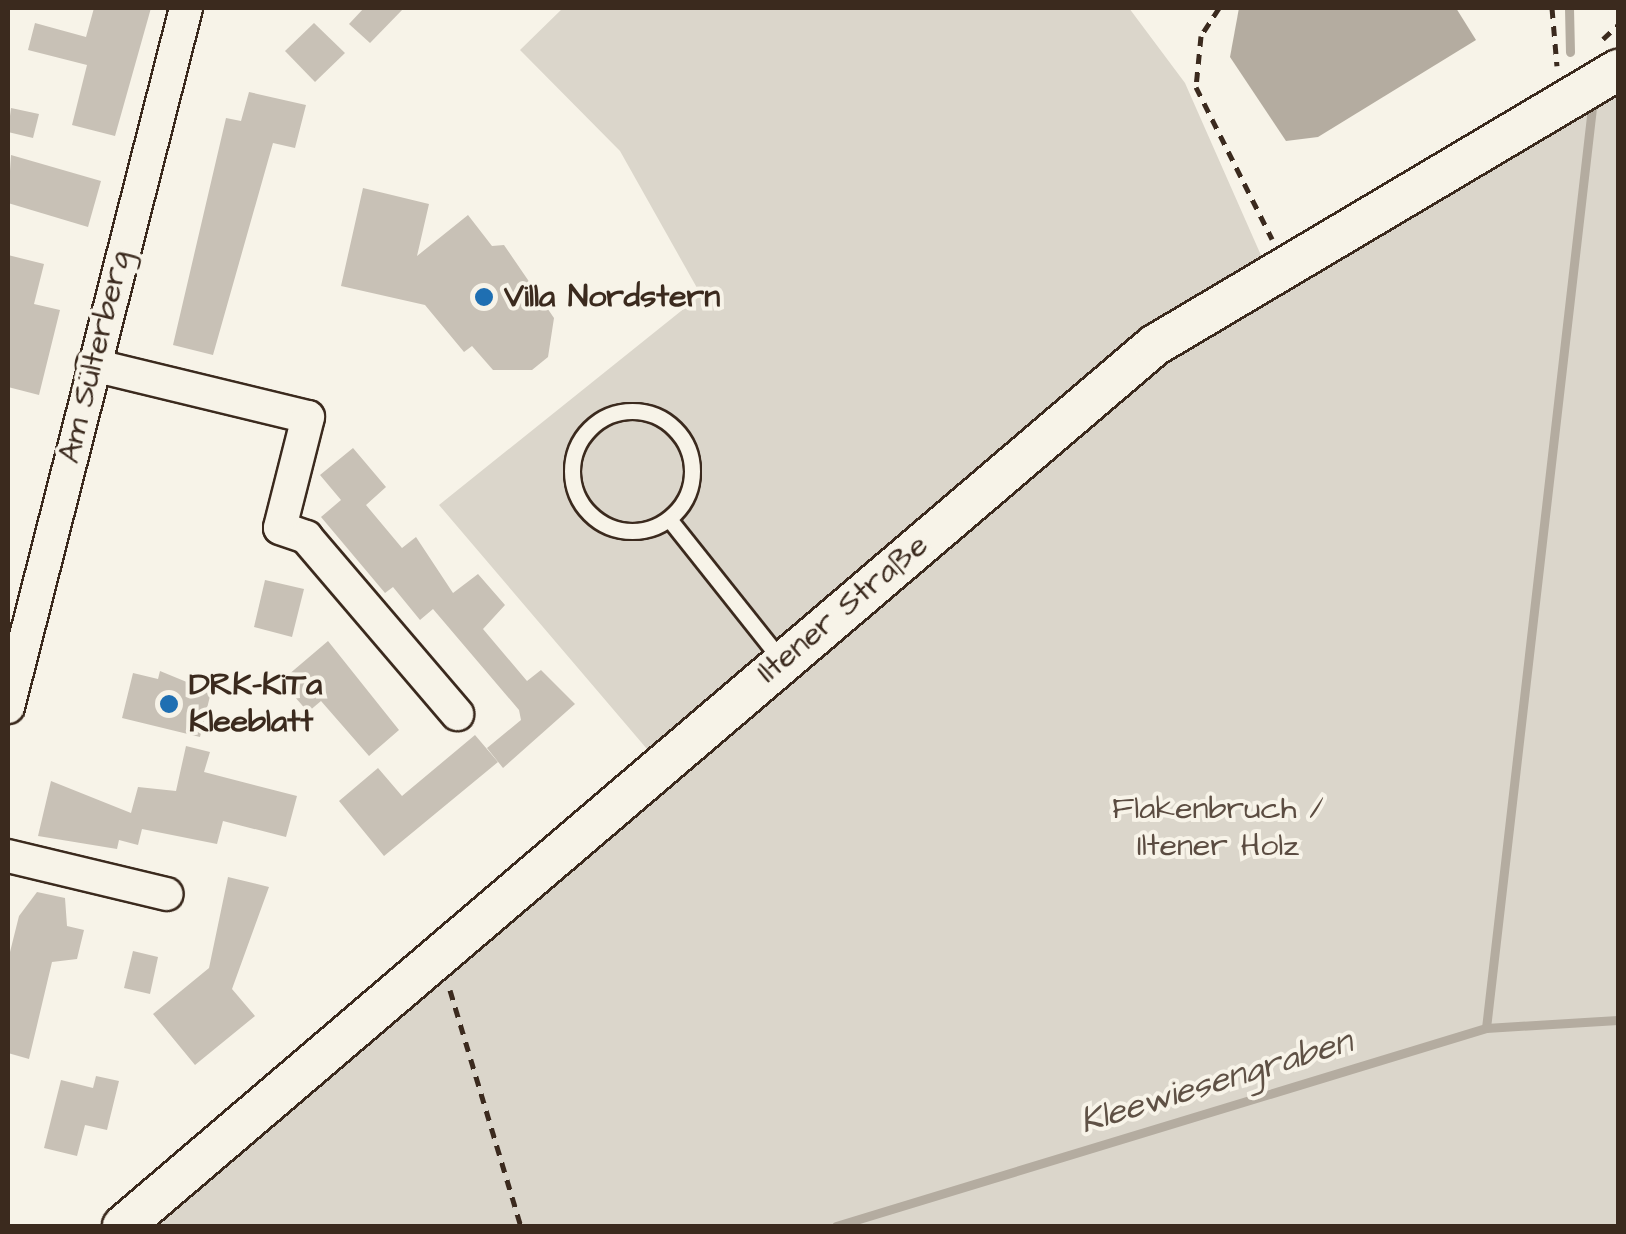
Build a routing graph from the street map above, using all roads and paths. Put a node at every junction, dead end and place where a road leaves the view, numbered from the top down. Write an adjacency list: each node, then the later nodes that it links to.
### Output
1 (186, 8): 7 (street, Am Sülterberg)
2 (1220, 8): 6 (path)
3 (1552, 8): 5 (path)
4 (1618, 70): 10 (street, Iltener Straße)
5 (1560, 78)
6 (1274, 241)
7 (94, 365): 9 (street, Am Sülterberg); 12 (street)
8 (669, 518): 8 (lane); 10 (lane)
9 (19, 604): 11 (street, Am Sülterberg)
10 (782, 661): 15 (street, Iltener Straße)
11 (8, 707)
12 (457, 714)
13 (8, 856): 14 (street)
14 (166, 894)
15 (439, 954): 16 (street, Iltener Straße); 17 (path)
16 (123, 1226)
17 (522, 1226)

